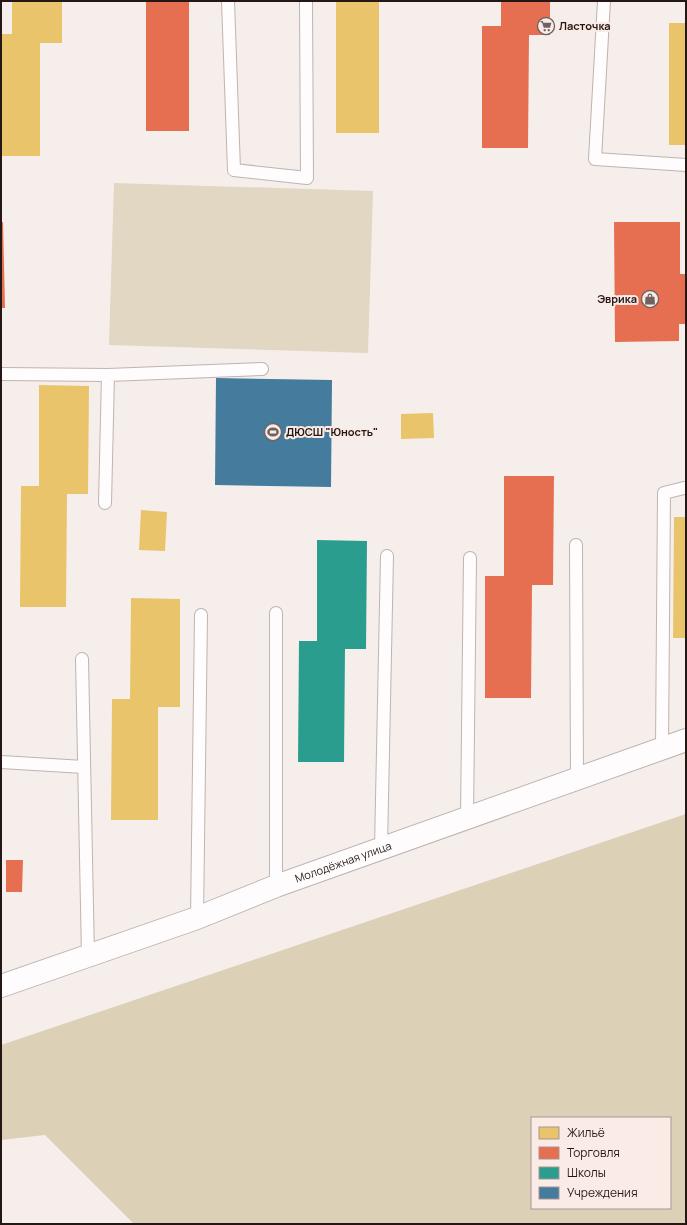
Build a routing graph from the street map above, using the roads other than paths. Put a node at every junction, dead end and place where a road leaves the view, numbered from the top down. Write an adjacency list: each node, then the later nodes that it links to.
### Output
1 (228, 1): 2 (lane)
2 (306, 1)
3 (604, 1): 4 (lane)
4 (686, 165)
5 (262, 369): 7 (lane)
6 (1, 374): 7 (lane)
7 (108, 375): 9 (lane)
8 (684, 488): 17 (lane)
9 (105, 503)
10 (576, 545): 20 (lane)
11 (387, 556): 22 (lane)
12 (470, 558): 21 (lane)
13 (276, 613): 23 (lane)
14 (201, 615): 24 (lane)
15 (82, 659): 19 (lane)
16 (686, 740): 17 (street, Молодёжная улица)
17 (662, 748): 20 (street, Молодёжная улица)
18 (1, 762): 19 (lane)
19 (84, 768): 25 (lane)
20 (577, 778): 21 (street, Молодёжная улица)
21 (466, 817): 22 (street, Молодёжная улица)
22 (381, 848): 23 (street, Молодёжная улица)
23 (276, 886): 24 (street, Молодёжная улица)
24 (197, 918): 25 (street, Молодёжная улица)
25 (88, 956): 26 (street, Молодёжная улица)
26 (1, 986)

